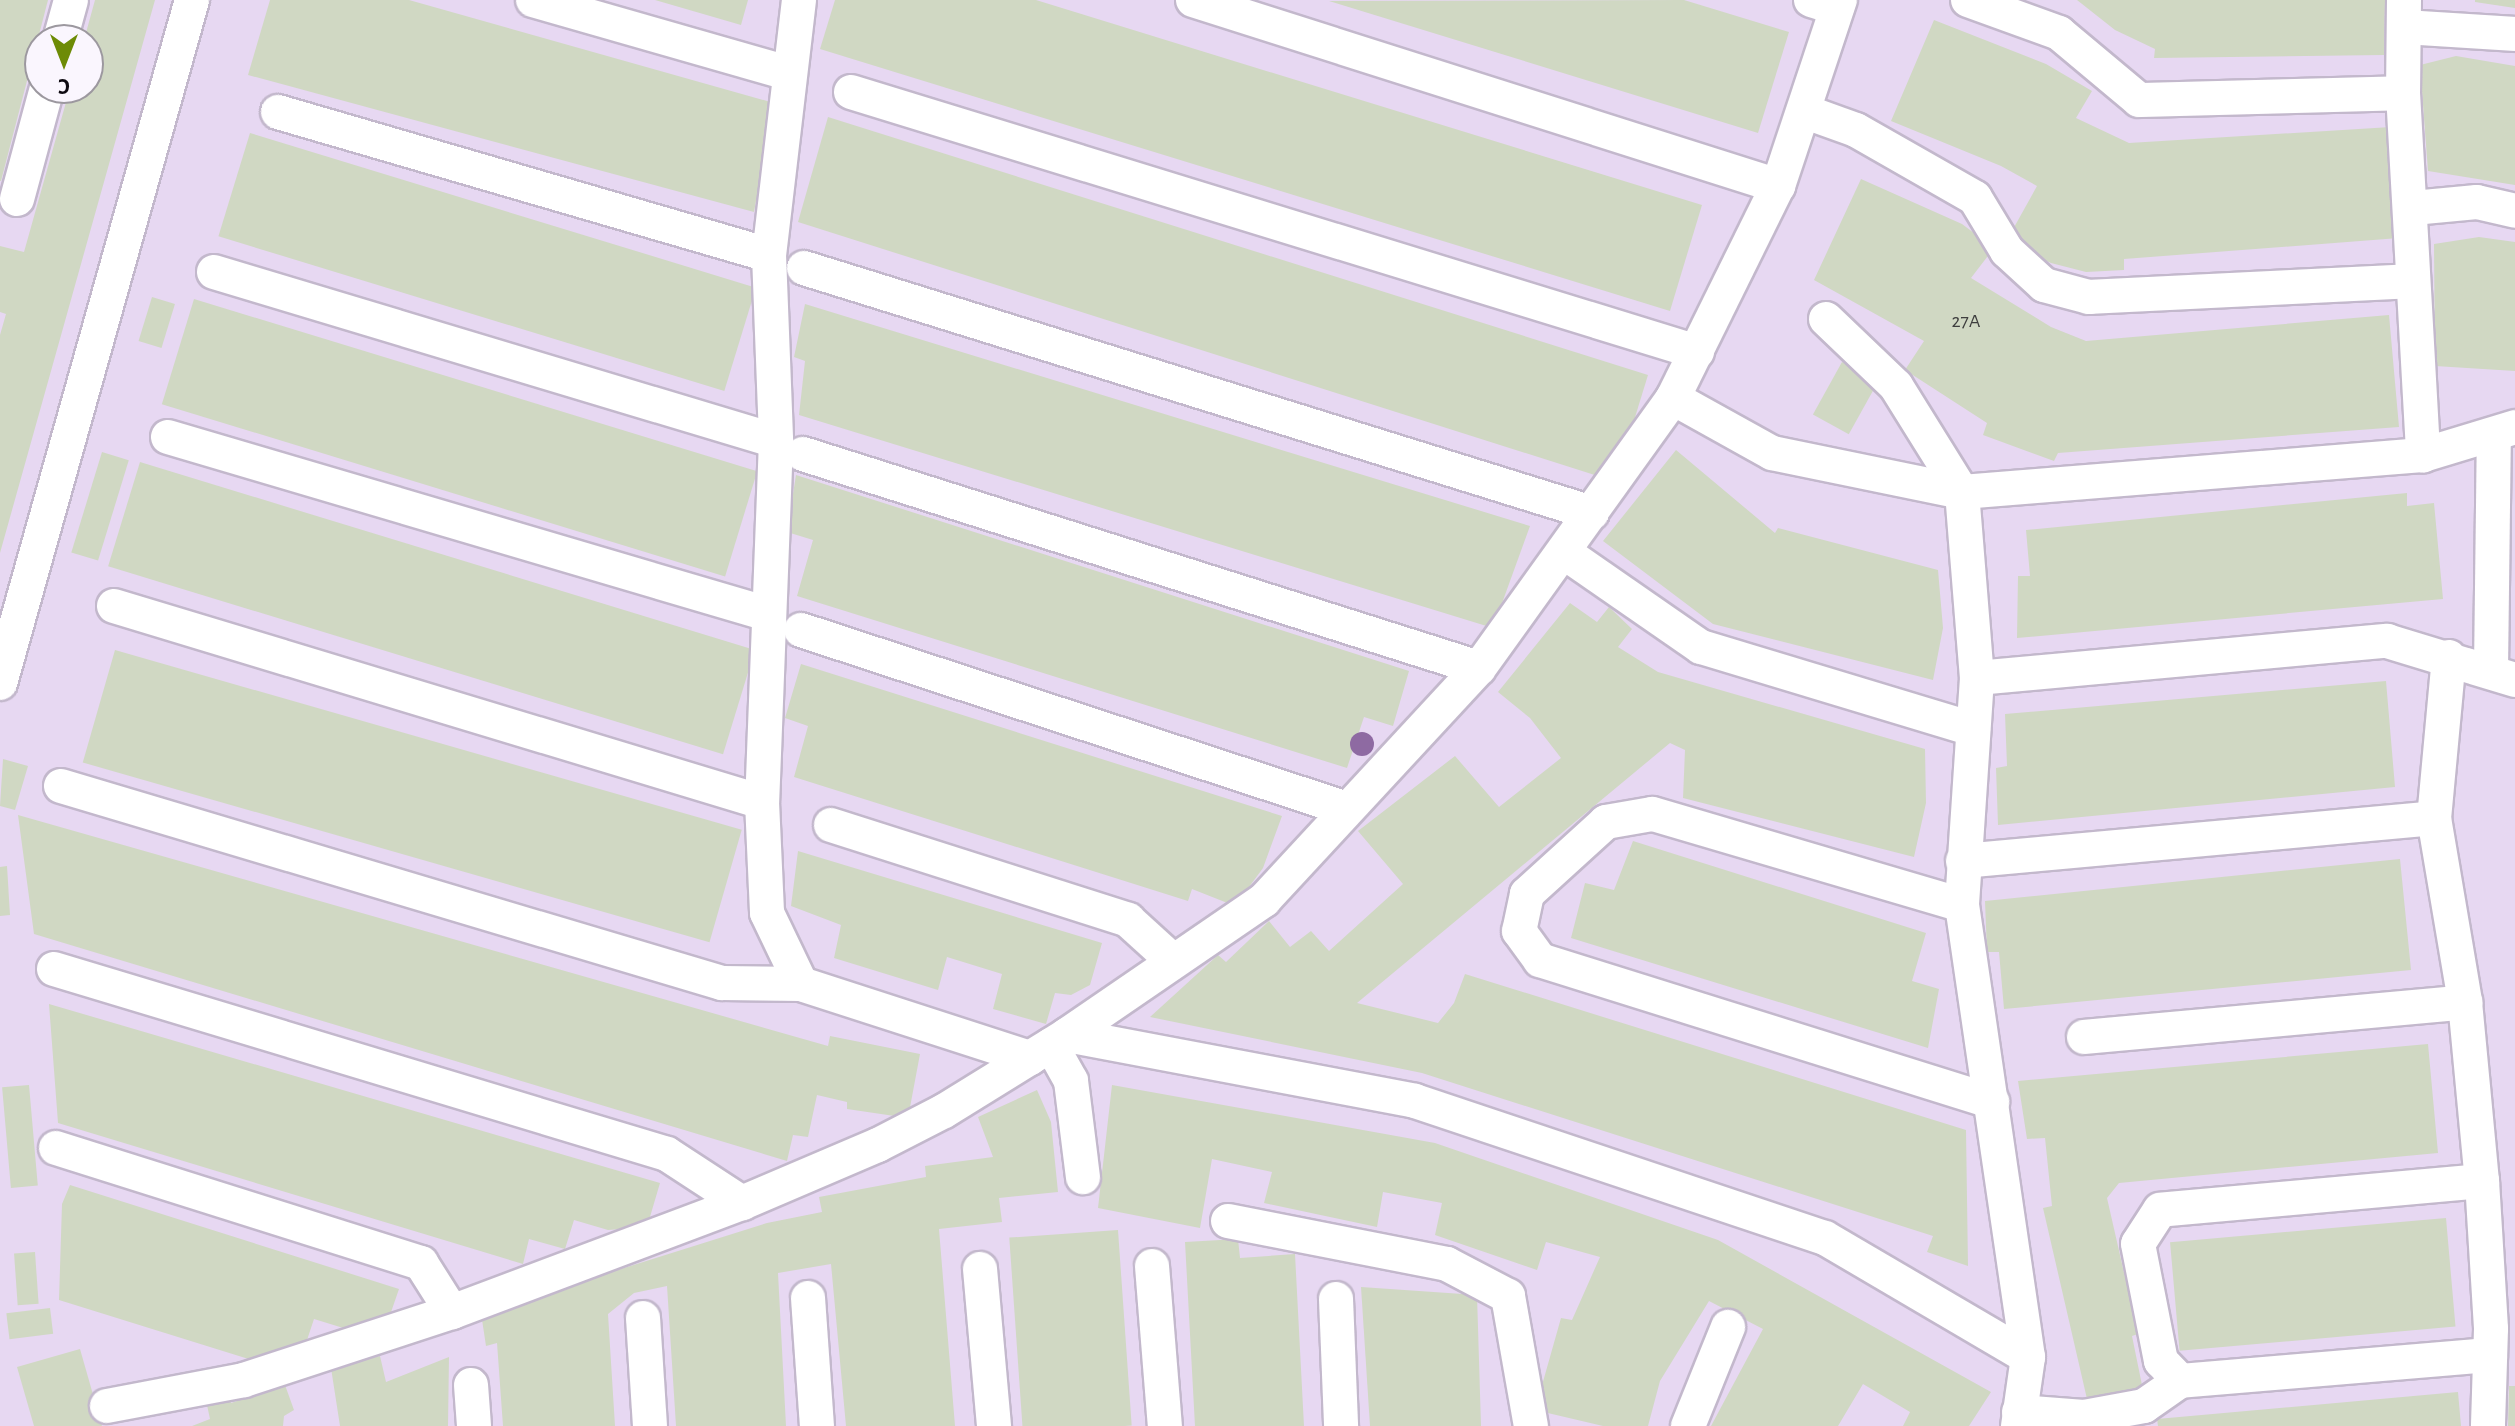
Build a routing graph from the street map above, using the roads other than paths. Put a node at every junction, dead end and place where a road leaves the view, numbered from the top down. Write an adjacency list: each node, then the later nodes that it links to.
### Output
1 (71, 0): 9 (lane)
2 (192, 0): 42 (lane)
3 (533, 0): 11 (lane)
4 (799, 0): 11 (lane)
5 (1193, 0): 17 (lane)
6 (1968, 0): 13 (lane)
7 (1829, 3): 16 (lane)
8 (2404, 13): 10 (lane); 13 (lane)
9 (64, 24)
10 (2515, 34)
11 (787, 73): 21 (lane)
12 (851, 92): 26 (lane)
13 (2403, 93): 19 (lane)
14 (43, 104): 18 (lane)
15 (278, 112): 21 (lane)
16 (1806, 112): 17 (lane); 24 (lane)
17 (1778, 186): 26 (lane)
18 (17, 199)
19 (2413, 208): 20 (lane); 24 (lane)
20 (2515, 211)
21 (769, 255): 30 (lane)
22 (804, 268): 33 (lane)
23 (214, 272): 30 (lane)
24 (2413, 281): 31 (lane)
25 (1826, 319): 32 (lane)
26 (1697, 352): 27 (lane)
27 (1673, 398): 32 (lane); 33 (lane)
28 (2504, 432): 31 (lane); 40 (lane)
29 (168, 437): 36 (lane)
30 (790, 447): 36 (lane); 39 (lane)
31 (2423, 455): 32 (lane)
32 (1962, 492): 41 (lane)
33 (1592, 513): 34 (lane)
34 (1565, 553): 39 (lane); 43 (lane)
35 (114, 606): 45 (lane)
36 (768, 614): 45 (lane)
37 (801, 630): 46 (lane)
38 (2449, 657): 40 (lane); 41 (lane); 47 (lane)
39 (1479, 668): 46 (lane)
40 (2503, 675)
41 (1977, 678): 43 (lane)
42 (0, 683)
43 (1973, 729): 49 (lane)
44 (61, 786): 53 (lane)
45 (762, 802): 53 (lane)
46 (1344, 808): 51 (lane)
47 (2434, 818): 49 (lane); 54 (lane)
48 (831, 825): 51 (lane)
49 (1963, 861): 50 (lane)
50 (1962, 905): 57 (lane); 57 (lane)
51 (1173, 961): 56 (lane)
52 (54, 969): 61 (lane)
53 (801, 984): 56 (lane)
54 (2465, 1002): 55 (lane); 60 (lane)
55 (2084, 1037)
56 (1049, 1046): 59 (lane); 61 (lane); 71 (lane)
57 (1992, 1102): 71 (lane)
58 (56, 1148): 67 (lane)
59 (1083, 1177)
60 (2482, 1181): 70 (lane); 72 (lane)
61 (742, 1203): 67 (lane)
62 (1228, 1221): 82 (lane)
63 (1152, 1266): 80 (lane)
64 (980, 1269): 79 (lane)
65 (808, 1298): 78 (lane)
66 (1336, 1299): 81 (lane)
67 (452, 1312): 74 (lane)
68 (643, 1318): 77 (lane)
69 (1728, 1327): 83 (lane)
70 (2499, 1337): 72 (lane); 84 (lane)
71 (2028, 1357): 75 (lane)
72 (2180, 1381): 75 (lane)
73 (471, 1385): 76 (lane)
74 (107, 1406)
75 (2019, 1419)
76 (474, 1426)
77 (650, 1426)
78 (817, 1426)
79 (994, 1426)
80 (1165, 1426)
81 (1341, 1426)
82 (1531, 1426)
83 (1688, 1426)
84 (2488, 1426)

